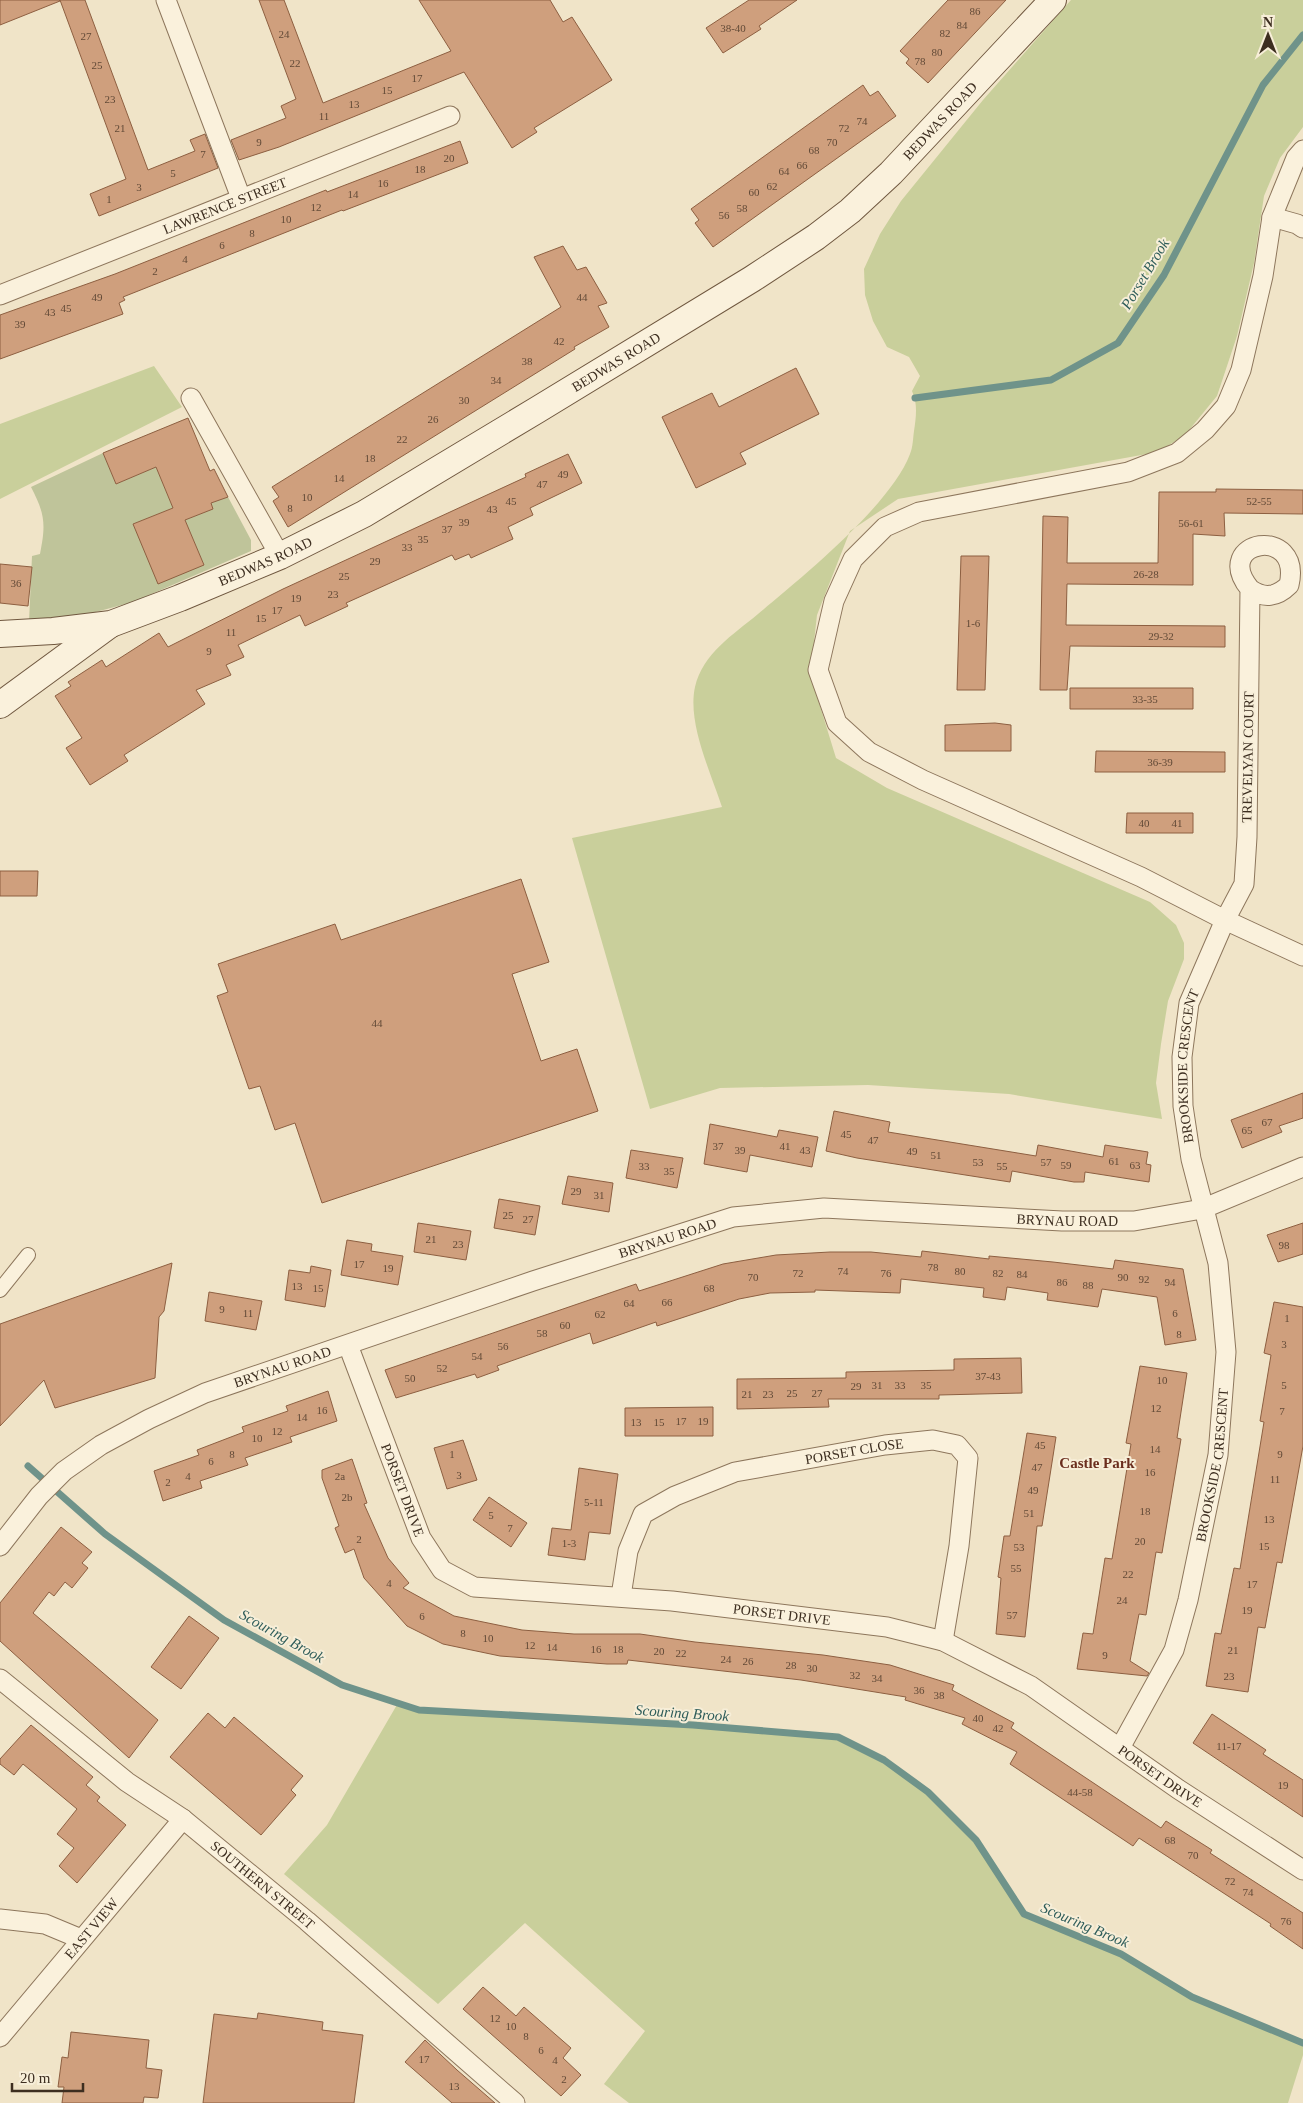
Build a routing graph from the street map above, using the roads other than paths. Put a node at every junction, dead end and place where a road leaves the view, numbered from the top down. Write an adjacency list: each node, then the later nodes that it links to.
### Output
1 (166, 0): 5 (street)
2 (1053, 0): 10 (main road, BEDWAS ROAD)
3 (450, 116): 5 (street, LAWRENCE STREET)
4 (1303, 150): 6 (street)
5 (241, 198): 8 (street, LAWRENCE STREET)
6 (1272, 217): 7 (street); 16 (street)
7 (1303, 228)
8 (0, 294)
9 (191, 398): 10 (street)
10 (280, 556): 13 (main road, BEDWAS ROAD)
11 (1296, 585): 12 (street, TREVELYAN COURT); 12 (street, TREVELYAN COURT)
12 (1250, 589): 16 (street, TREVELYAN COURT)
13 (111, 624): 14 (main road); 15 (main road)
14 (0, 634)
15 (1, 697)
16 (1225, 920): 17 (street); 19 (street, BROOKSIDE CRESCENT)
17 (1303, 956)
18 (1303, 1167): 19 (street, BRYNAU ROAD)
19 (1202, 1209): 22 (street, BRYNAU ROAD); 27 (street, BROOKSIDE CRESCENT)
20 (28, 1255): 21 (street)
21 (0, 1290)
22 (348, 1345): 23 (street, BRYNAU ROAD); 24 (street, PORSET DRIVE)
23 (0, 1546)
24 (621, 1596): 25 (street, PORSET DRIVE); 25 (street, PORSET CLOSE)
25 (943, 1641): 27 (street, PORSET DRIVE)
26 (0, 1679): 28 (street, SOUTHERN STREET)
27 (1120, 1748): 29 (street, PORSET DRIVE)
28 (183, 1819): 31 (street, EAST VIEW); 33 (street, SOUTHERN STREET)
29 (1303, 1870)
30 (0, 1919): 31 (street)
31 (81, 1939): 32 (street, EAST VIEW)
32 (0, 2036)
33 (515, 2103)

